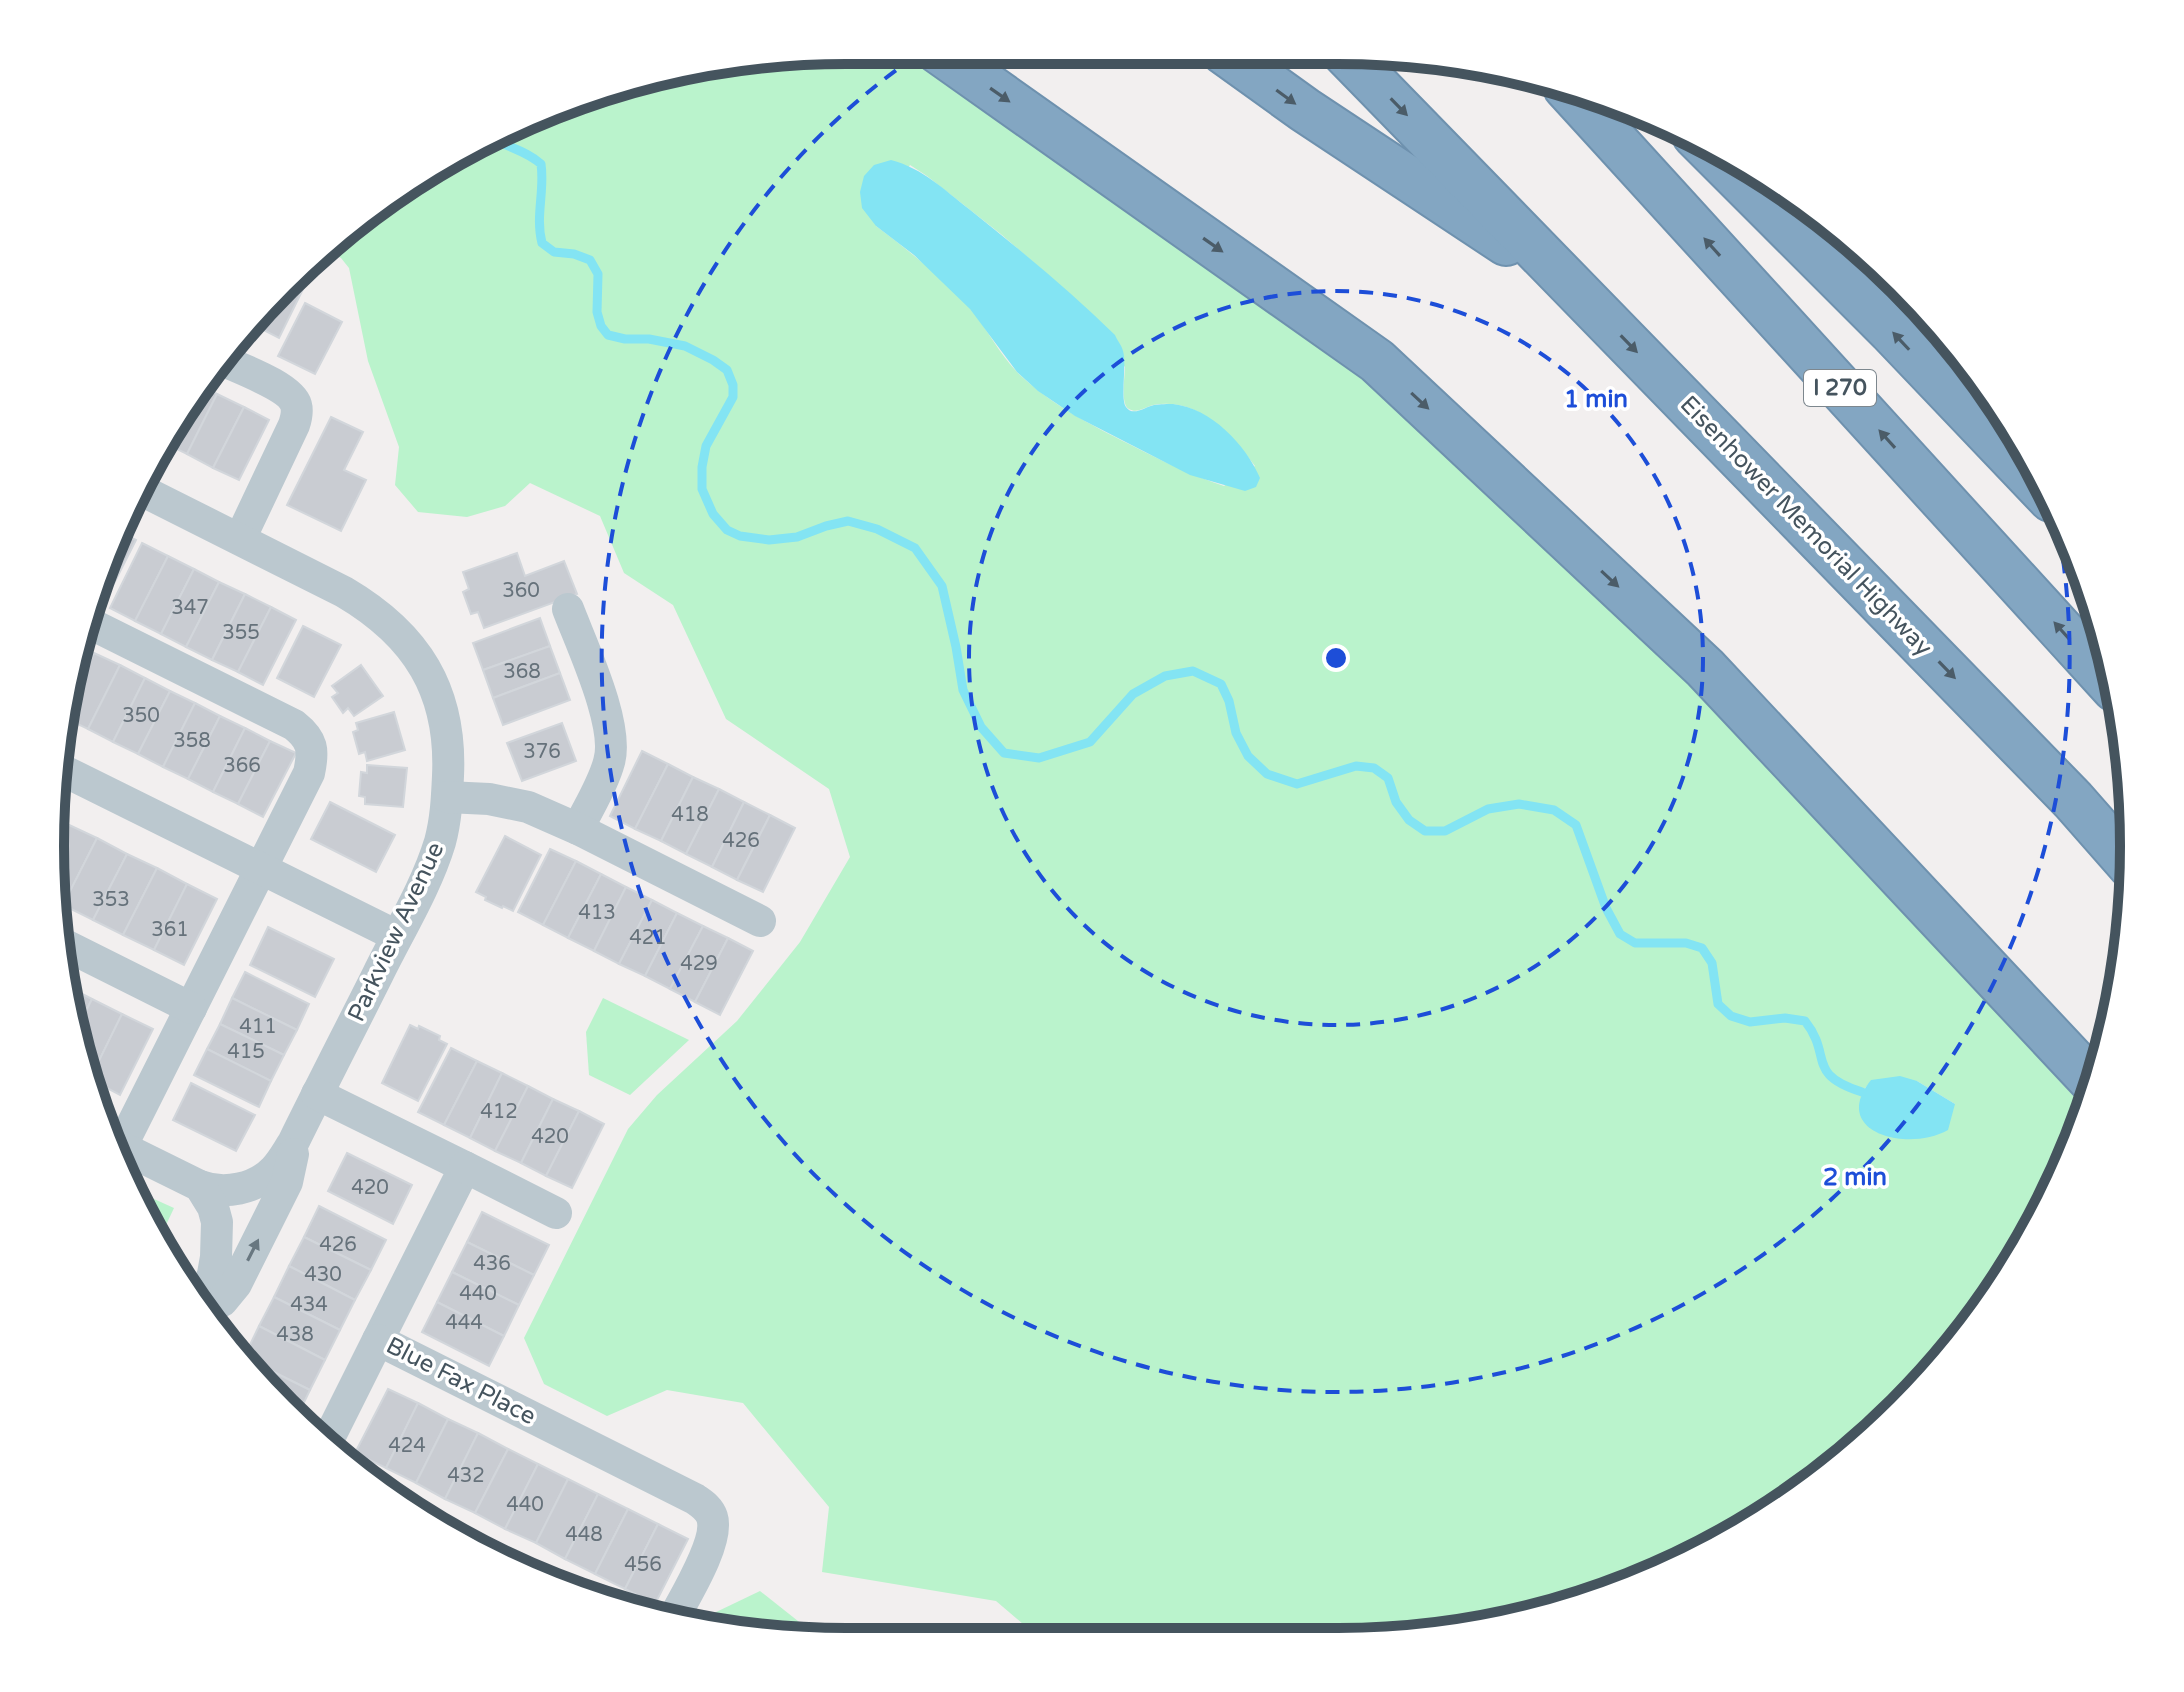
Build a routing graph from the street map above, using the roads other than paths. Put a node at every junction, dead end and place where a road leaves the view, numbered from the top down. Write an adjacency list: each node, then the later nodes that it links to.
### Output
1 (957, 64): 23 (highway, one-way to 23)
2 (1241, 64): 6 (highway, one-way to 6)
3 (1356, 65): 6 (highway, Eisenhower Memorial Highway, one-way to 6)
4 (1581, 104): 13 (highway, I 270, one-way to 4)
5 (1729, 169): 8 (highway, one-way to 5)
6 (1574, 288): 17 (highway, Eisenhower Memorial Highway, one-way to 17)
7 (231, 364): 10 (street)
8 (2023, 469)
9 (148, 494): 10 (street, Parkview Avenue)
10 (240, 539): 15 (street, Parkview Avenue)
11 (568, 609): 16 (street)
12 (96, 627): 18 (street)
13 (2100, 673)
14 (68, 773): 18 (street)
15 (447, 797): 16 (street); 20 (street, Parkview Avenue)
16 (578, 829): 19 (street)
17 (2120, 853)
18 (261, 868): 20 (street); 22 (street)
19 (760, 921)
20 (397, 936): 24 (street, Parkview Avenue)
21 (71, 948): 22 (street)
22 (191, 1008): 25 (street)
23 (2085, 1074)
24 (317, 1094): 26 (street, Parkview Avenue); 28 (street)
25 (122, 1138)
26 (293, 1143): 29 (street); 32 (street, Parkview Avenue, one-way to 26)
27 (126, 1149): 29 (street)
28 (465, 1167): 30 (street); 33 (street, Blue Fax Place)
29 (200, 1186): 31 (street)
30 (556, 1213)
31 (208, 1296)
32 (213, 1304)
33 (378, 1340): 34 (street); 35 (street, Blue Fax Place)
34 (331, 1435)
35 (678, 1609)

